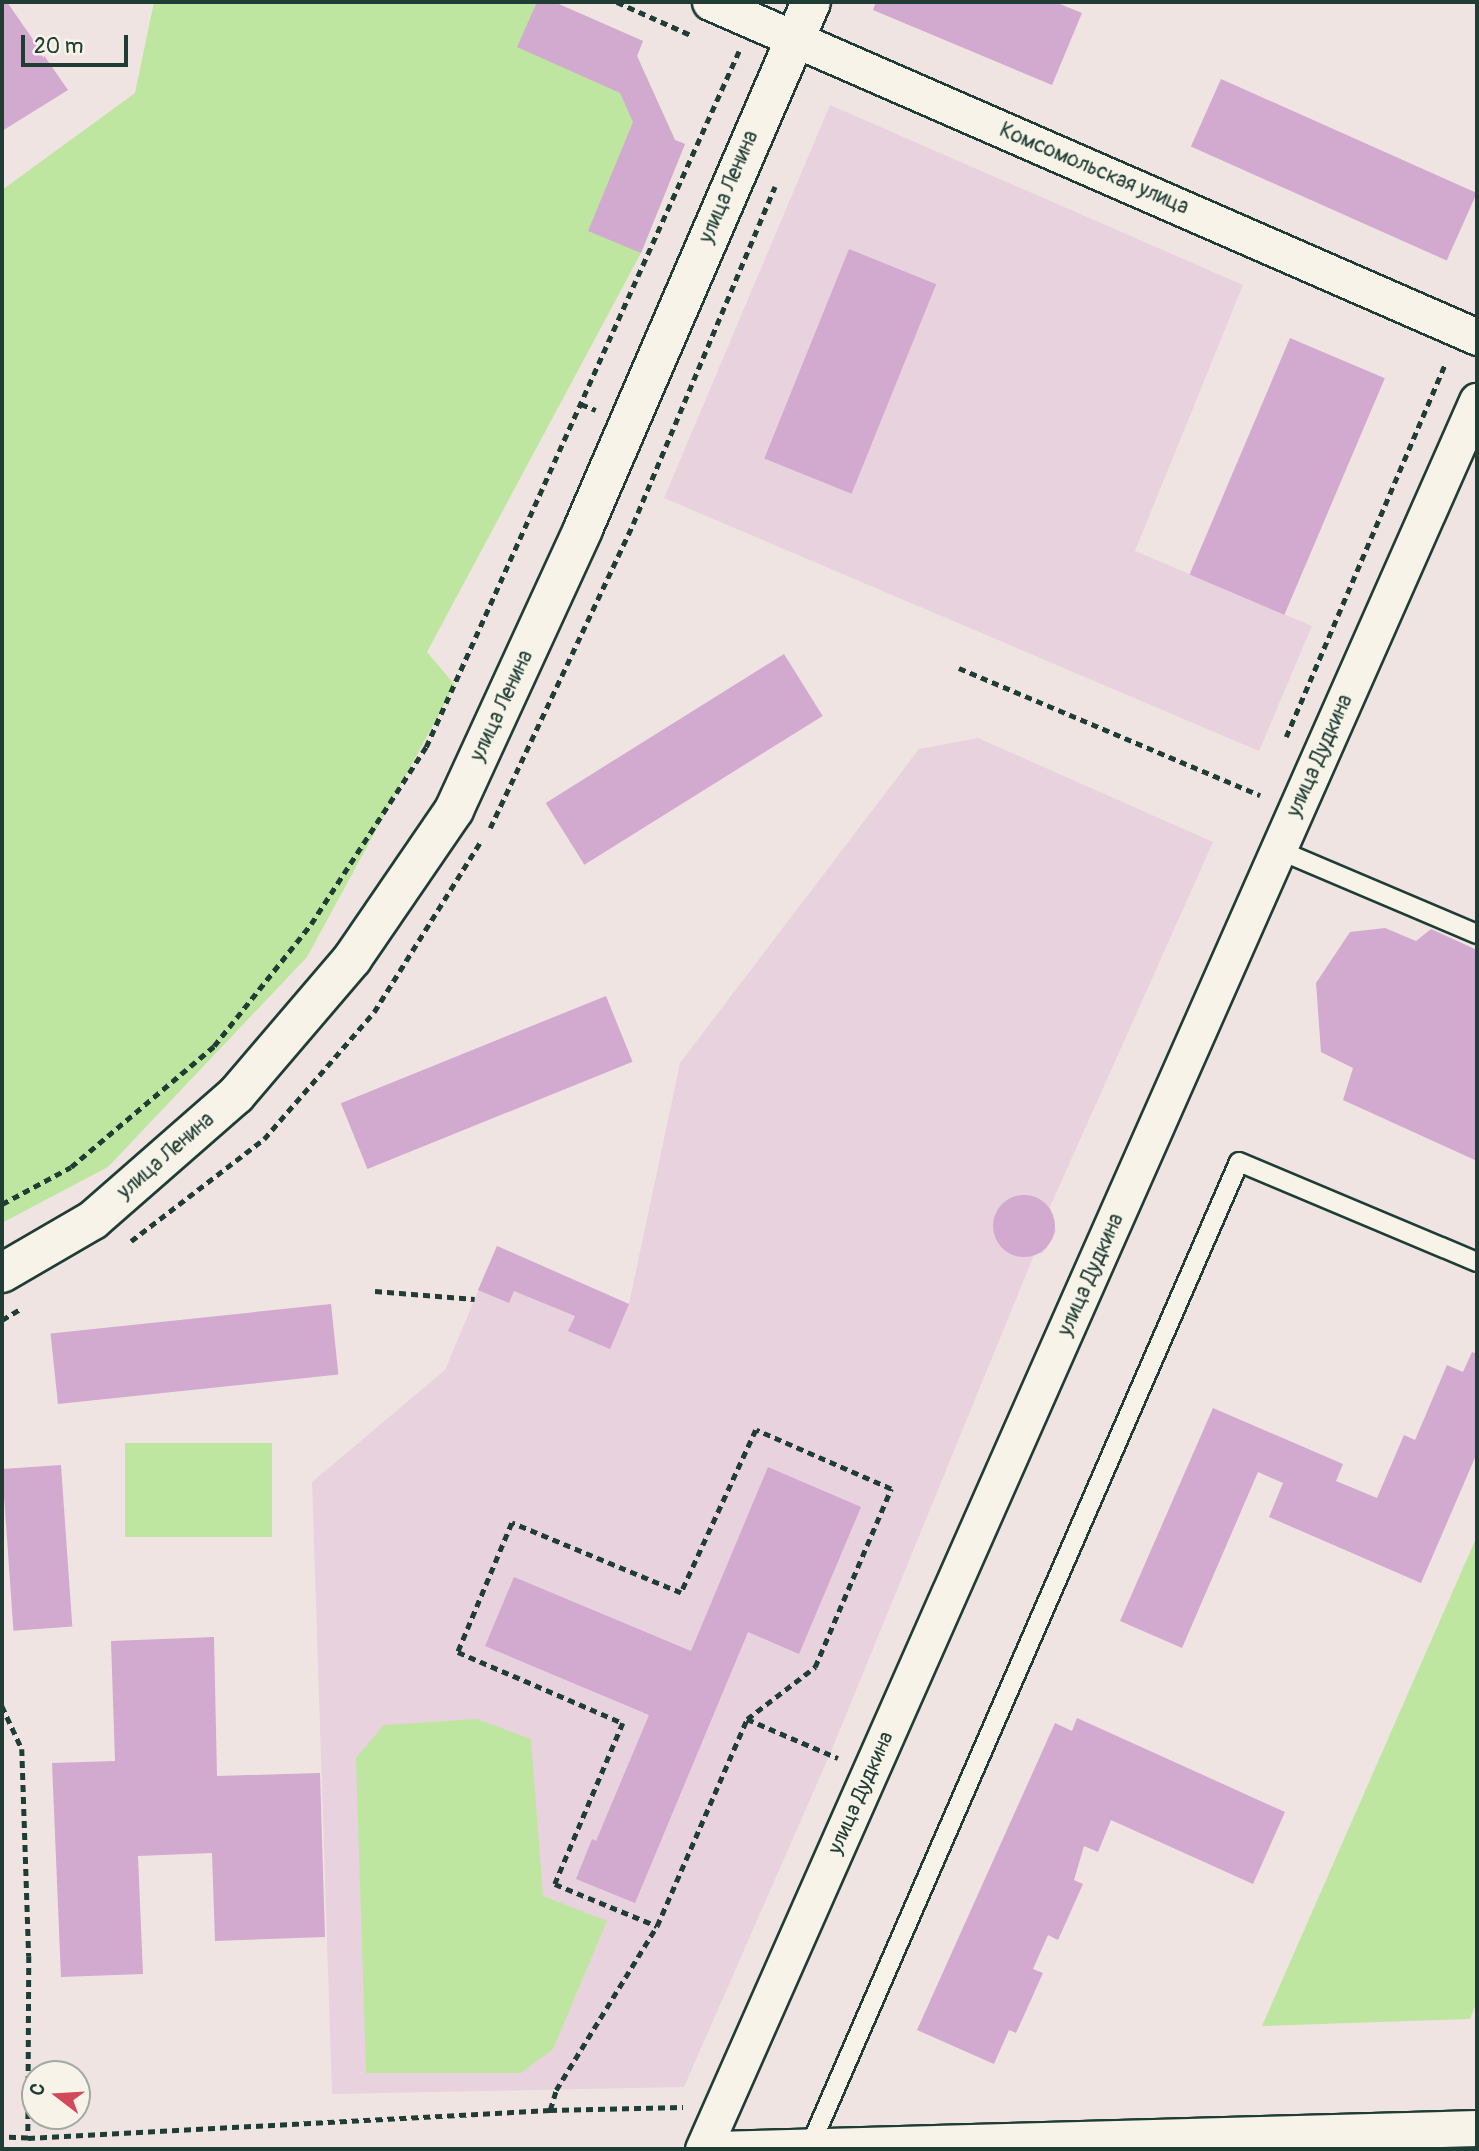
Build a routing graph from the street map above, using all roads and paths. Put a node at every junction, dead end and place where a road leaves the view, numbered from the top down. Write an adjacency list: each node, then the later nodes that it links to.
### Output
1 (710, 2): 3 (street, Комсомольская улица)
2 (811, 2): 4 (street, улица Ленина)
3 (752, 20): 4 (street, Комсомольская улица); 15 (path)
4 (794, 39): 5 (street, Комсомольская улица); 17 (street, улица Ленина)
5 (1477, 337)
6 (1447, 365): 9 (path)
7 (1477, 401): 13 (street, улица Дудкина)
8 (959, 668): 11 (path)
9 (1282, 745)
10 (1266, 783): 11 (path)
11 (1261, 795): 12 (path)
12 (1255, 808)
13 (1279, 850): 14 (lane); 30 (street, улица Дудкина)
14 (1477, 934)
15 (2, 1204)
16 (1477, 1262): 29 (lane)
17 (2, 1273)
18 (375, 1291): 19 (path)
19 (475, 1299)
20 (2, 1706): 28 (path)
21 (747, 1719): 22 (path); 23 (path); 23 (path)
22 (846, 1761)
23 (657, 1926): 25 (path)
24 (686, 2107): 25 (path)
25 (550, 2110): 28 (path)
26 (1477, 2128): 29 (street)
27 (2, 2137): 28 (path)
28 (28, 2138)
29 (810, 2146): 31 (street)
30 (703, 2149)
31 (716, 2149)

